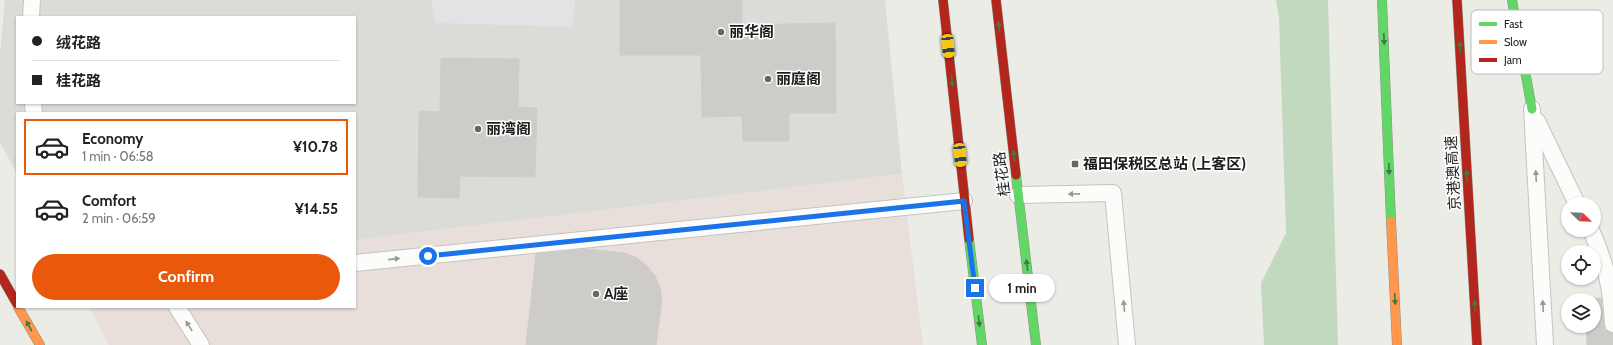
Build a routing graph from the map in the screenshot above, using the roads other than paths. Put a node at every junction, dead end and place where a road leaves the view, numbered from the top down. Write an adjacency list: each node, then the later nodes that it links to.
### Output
1 (32, 0): 8 (lane)
2 (944, 0): 13 (main road, one-way to 13)
3 (996, 0): 11 (main road, 桂花路, one-way to 3)
4 (1382, 0): 26 (main road, one-way to 26)
5 (1458, 0): 27 (main road, 京港澳高速, one-way to 5)
6 (1512, 0): 7 (main road)
7 (1514, 10)
8 (31, 16)
9 (1526, 74): 10 (main road)
10 (1532, 109): 12 (lane); 28 (lane, one-way to 10)
11 (1018, 195): 24 (main road, 桂花路, one-way to 11); 25 (lane, one-way to 11)
12 (1573, 197)
13 (964, 201): 15 (lane, one-way to 13); 23 (main road, one-way to 23)
14 (1593, 237): 20 (lane)
15 (356, 263)
16 (0, 274): 17 (main road)
17 (16, 302)
18 (19, 308): 21 (main road, one-way to 18)
19 (178, 308): 22 (lane, one-way to 19)
20 (1613, 324)
21 (40, 345)
22 (201, 345)
23 (982, 345)
24 (1036, 345)
25 (1127, 345)
26 (1397, 345)
27 (1477, 345)
28 (1545, 345)

